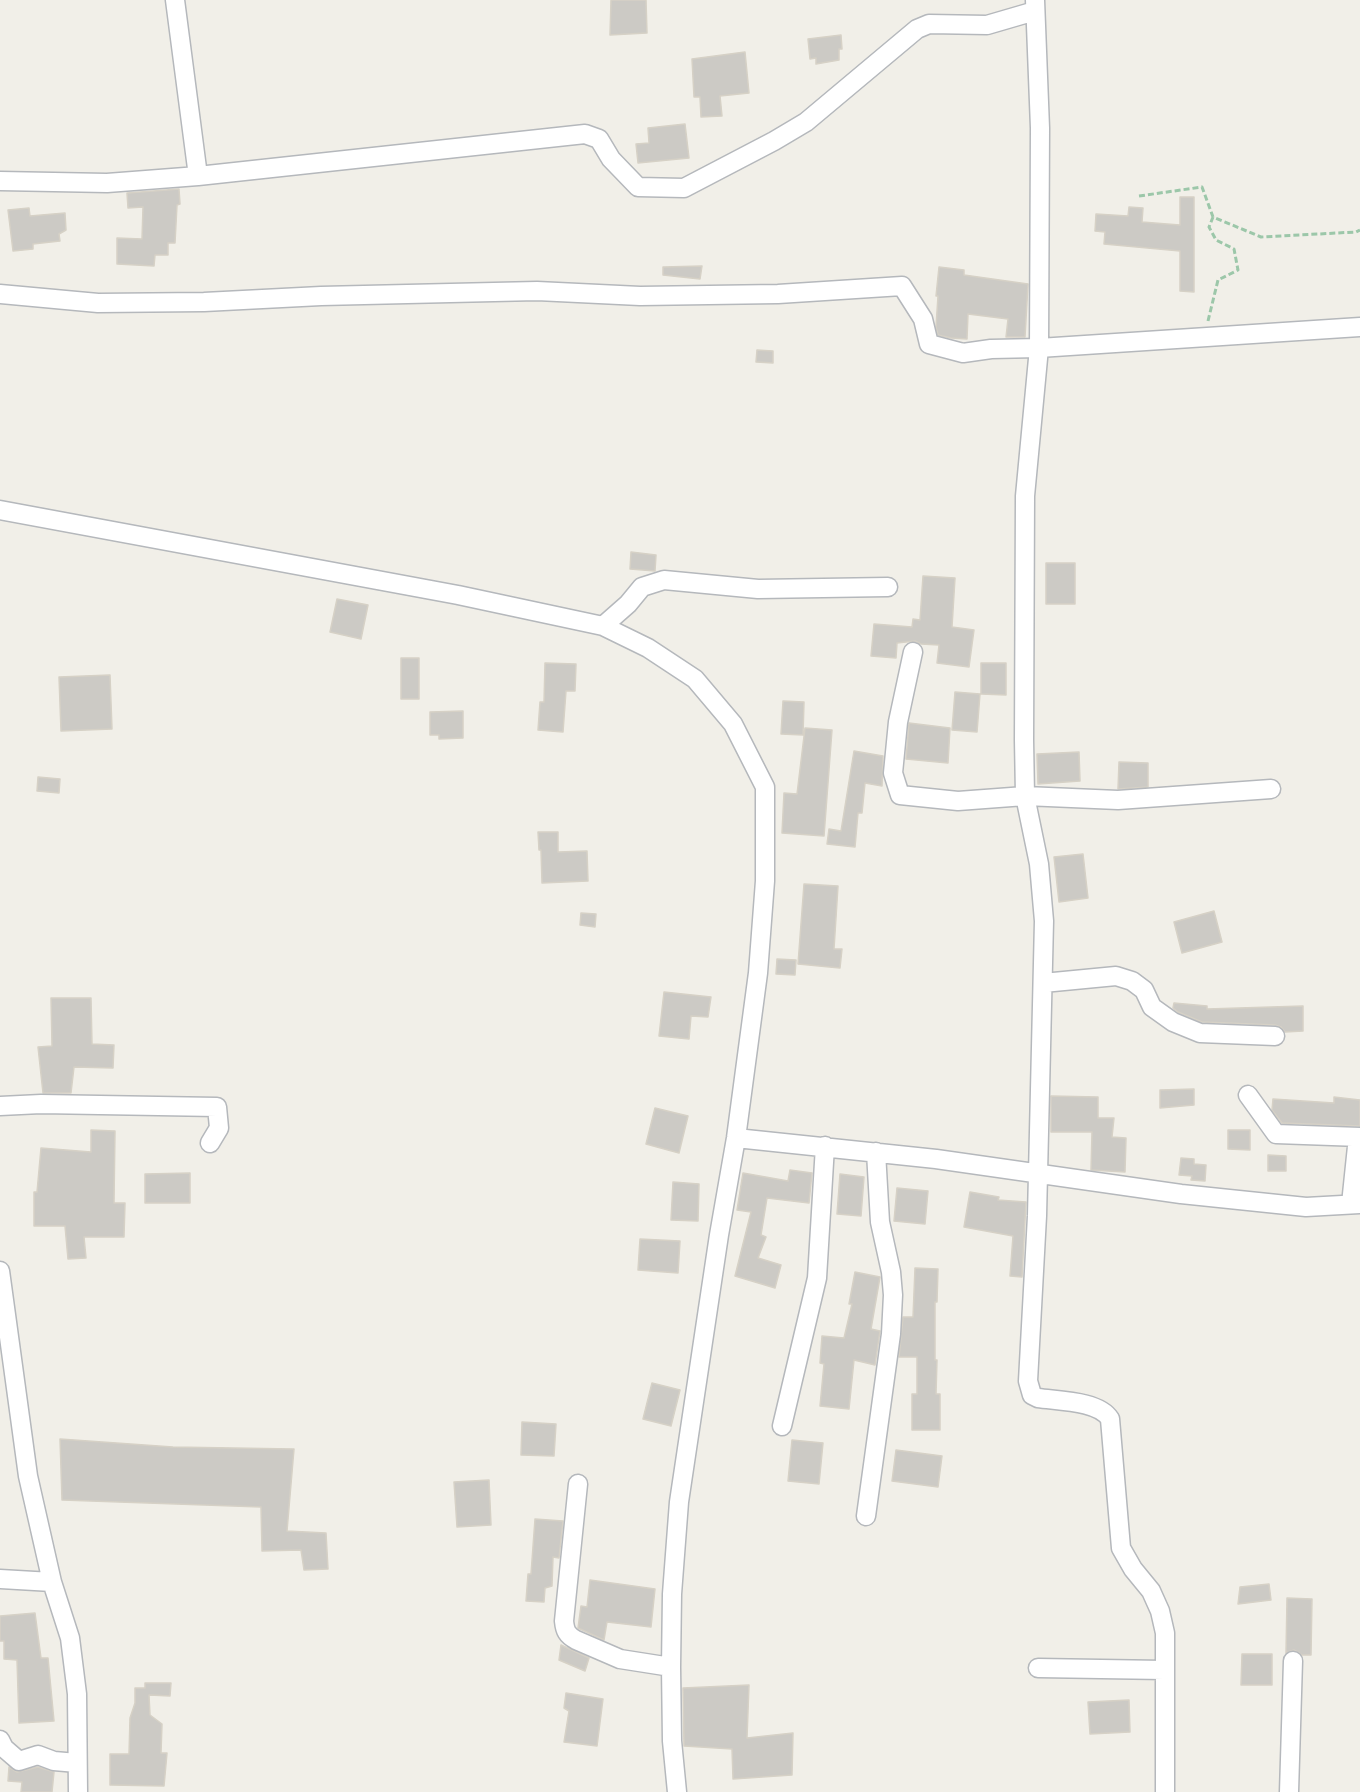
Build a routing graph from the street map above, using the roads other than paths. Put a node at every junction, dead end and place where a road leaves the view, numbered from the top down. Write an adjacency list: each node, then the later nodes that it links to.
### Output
1 (175, 0): 3 (street)
2 (1035, 5): 3 (street); 7 (street)
3 (198, 176): 4 (street)
4 (0, 181)
5 (0, 294): 7 (street)
6 (1360, 327): 7 (street)
7 (1039, 348): 13 (street)
8 (0, 510): 10 (street)
9 (888, 587): 10 (street)
10 (603, 626): 19 (street)
11 (913, 652): 13 (street)
12 (1271, 789): 13 (street)
13 (1025, 796): 14 (street)
14 (1043, 983): 15 (street); 23 (street)
15 (1275, 1036)
16 (1248, 1095): 18 (street)
17 (0, 1106): 20 (street)
18 (1359, 1137): 24 (street)
19 (736, 1138): 21 (street); 32 (street)
20 (210, 1143)
21 (825, 1146): 22 (street); 26 (street)
22 (876, 1152): 23 (street); 28 (street)
23 (1038, 1173): 24 (street); 34 (street)
24 (1355, 1204)
25 (0, 1271): 30 (street)
26 (782, 1426)
27 (578, 1484): 32 (street)
28 (866, 1516)
29 (0, 1579): 30 (street)
30 (52, 1582): 36 (street)
31 (1293, 1661): 40 (street)
32 (671, 1668): 38 (street)
33 (1038, 1668): 34 (street)
34 (1164, 1670): 39 (street)
35 (0, 1740): 36 (street)
36 (77, 1764): 37 (street)
37 (78, 1792)
38 (677, 1792)
39 (1165, 1792)
40 (1288, 1792)

